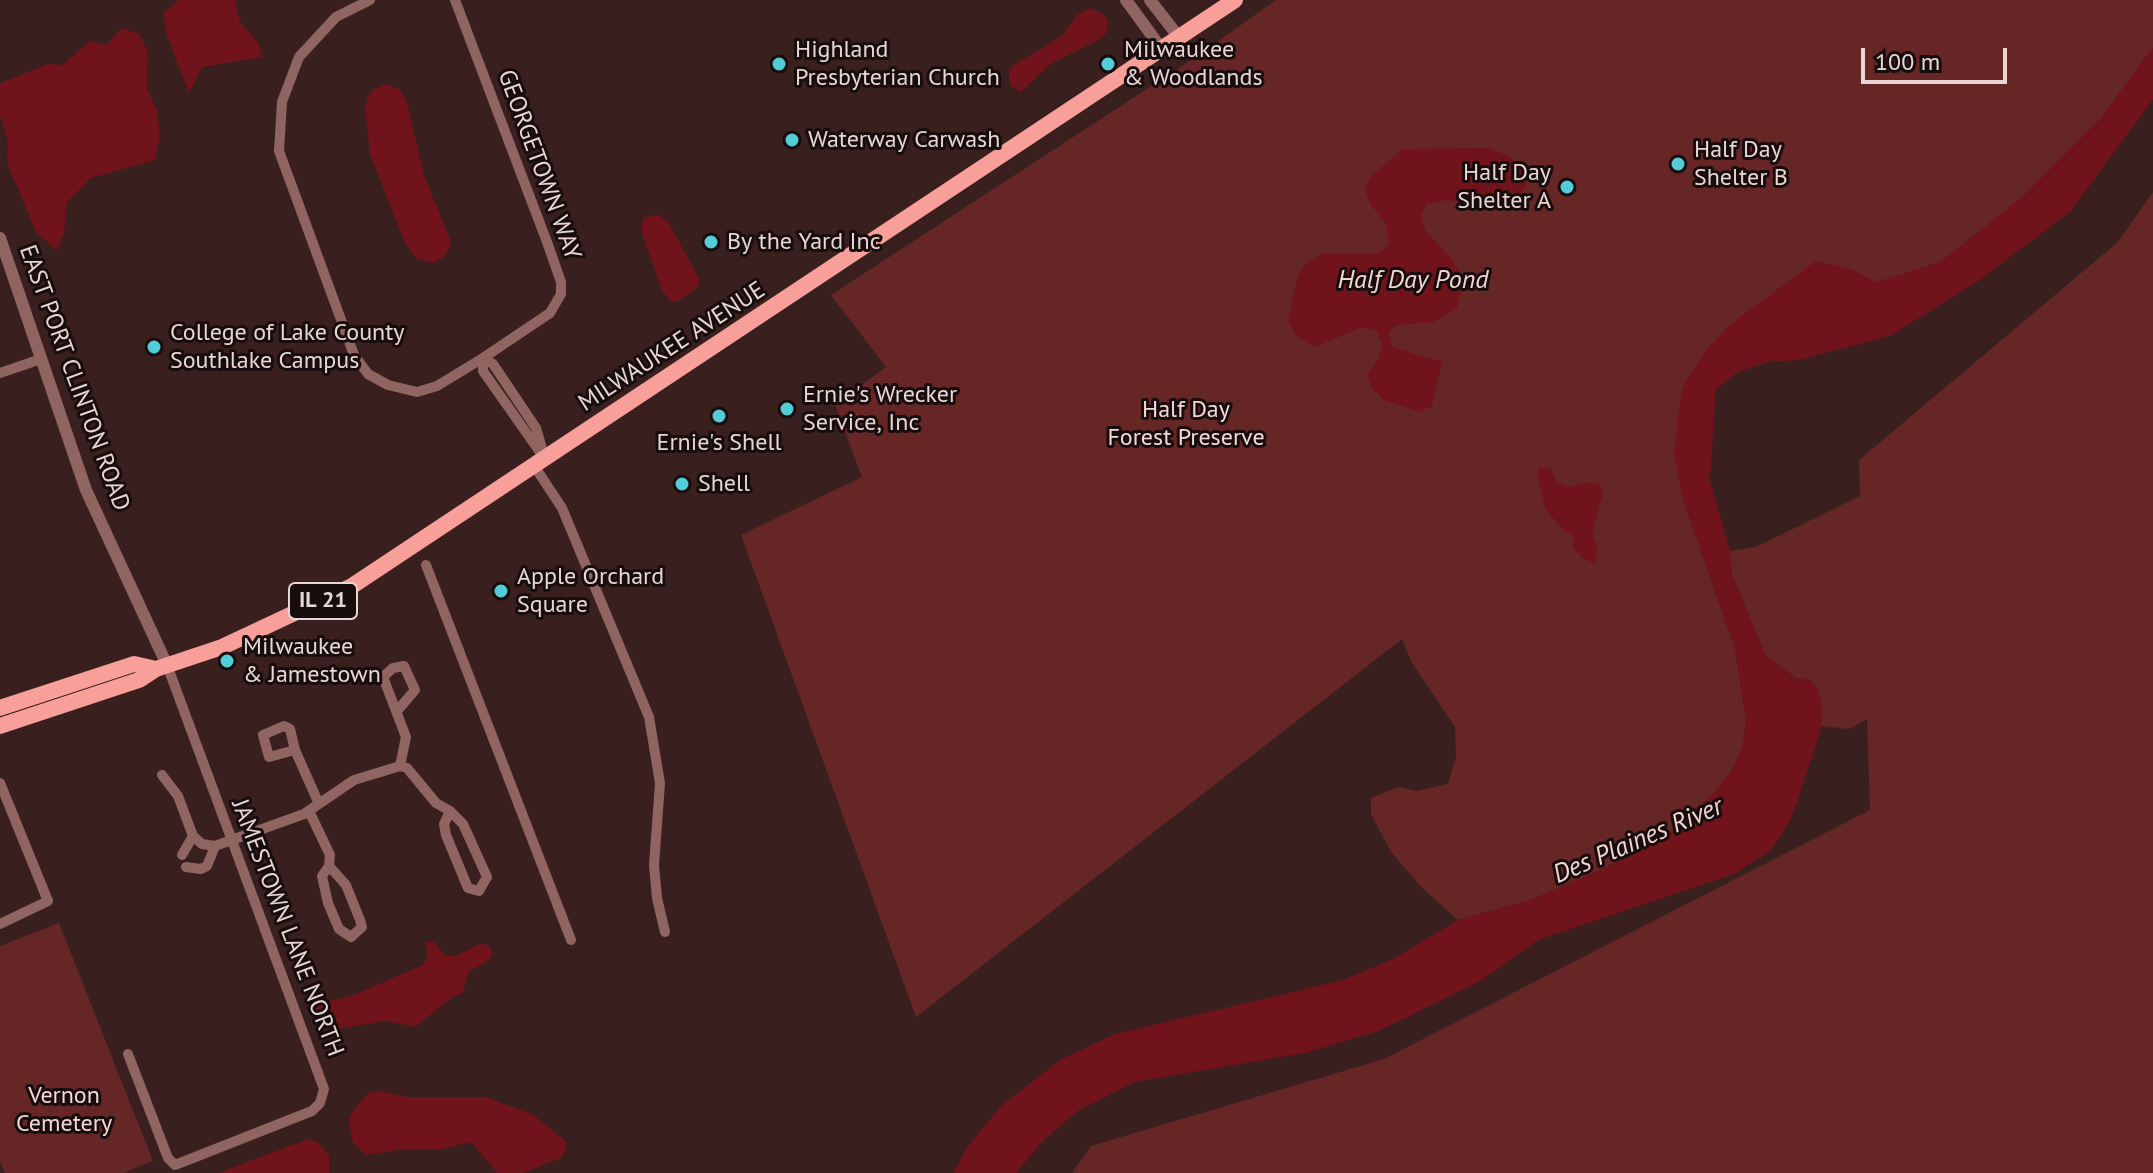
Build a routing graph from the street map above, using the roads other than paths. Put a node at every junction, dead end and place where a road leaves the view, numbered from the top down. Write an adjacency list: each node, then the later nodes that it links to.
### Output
1 (370, 0): 9 (street, GEORGETOWN WAY)
2 (455, 0): 9 (street, GEORGETOWN WAY)
3 (1126, 0): 7 (street)
4 (1150, 0): 6 (street)
5 (1235, 0): 6 (main road, MILWAUKEE AVENUE / IL 21)
6 (1178, 36): 7 (main road, MILWAUKEE AVENUE / IL 21)
7 (1161, 48): 12 (main road, MILWAUKEE AVENUE / IL 21)
8 (0, 238): 10 (street, EAST PORT CLINTON ROAD)
9 (483, 358): 12 (street)
10 (41, 359): 11 (street); 14 (street, EAST PORT CLINTON ROAD)
11 (0, 373)
12 (540, 463): 14 (main road, MILWAUKEE AVENUE / IL 21); 32 (street)
13 (426, 565): 33 (street)
14 (161, 667): 15 (main road, MILWAUKEE AVENUE / IL 21); 17 (main road, MILWAUKEE AVENUE / IL 21); 26 (street, JAMESTOWN LANE NORTH)
15 (0, 708)
16 (397, 711): 19 (street)
17 (4, 727)
18 (295, 750): 22 (street)
19 (400, 766): 22 (street); 24 (street)
20 (162, 775): 25 (street)
21 (0, 783): 31 (street)
22 (319, 804): 23 (street)
23 (309, 811): 26 (street); 29 (street)
24 (450, 811): 24 (street)
25 (193, 836): 27 (street); 28 (street)
26 (232, 840): 27 (street); 34 (street, JAMESTOWN LANE NORTH)
27 (215, 846): 30 (street)
28 (182, 855)
29 (329, 866): 29 (street)
30 (186, 867)
31 (0, 924)
32 (665, 932)
33 (571, 940)
34 (128, 1054)

